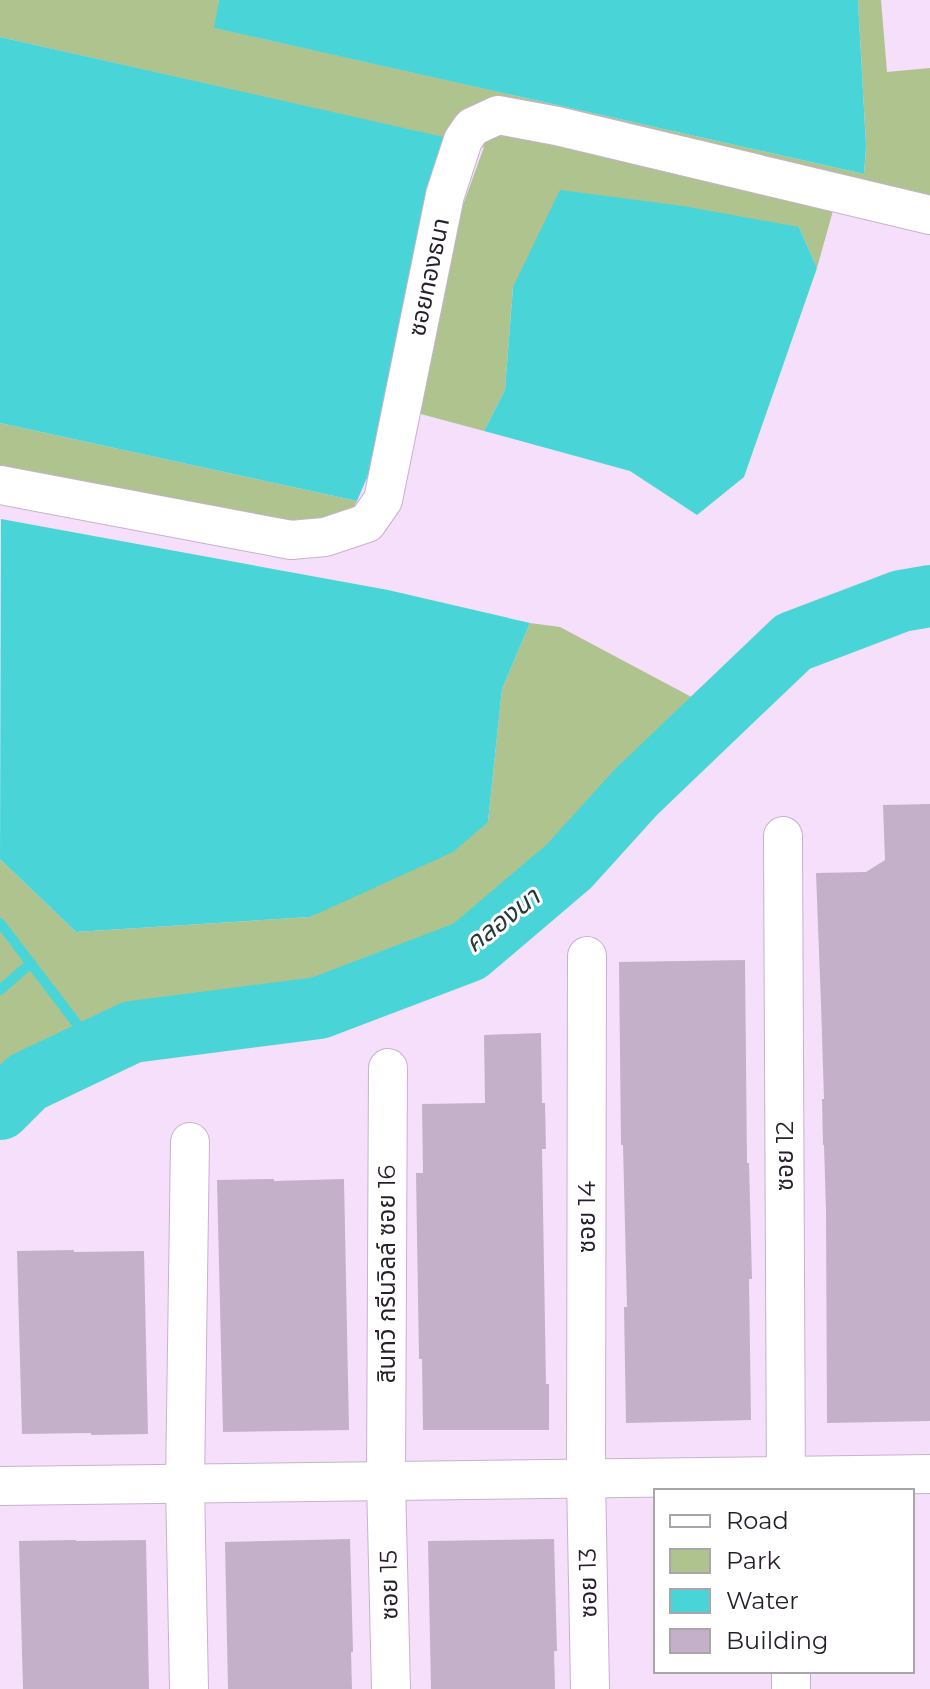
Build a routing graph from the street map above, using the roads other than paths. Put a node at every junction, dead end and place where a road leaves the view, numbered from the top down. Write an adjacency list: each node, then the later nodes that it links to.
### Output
1 (930, 215): 2 (street, ซอยทองธนา)
2 (0, 485)
3 (783, 836): 10 (street, ซอย 12)
4 (587, 956): 8 (street, ซอย 14)
5 (388, 1068): 9 (street, สินทวี กรีนวิลล์ ซอย 16)
6 (190, 1142): 11 (street)
7 (930, 1474): 10 (street)
8 (586, 1478): 9 (street); 10 (street); 15 (street, ซอย 13)
9 (386, 1481): 11 (street); 14 (street, ซอย 15)
10 (786, 1483)
11 (185, 1484): 12 (street); 13 (street)
12 (0, 1486)
13 (189, 1689)
14 (391, 1689)
15 (590, 1689)

